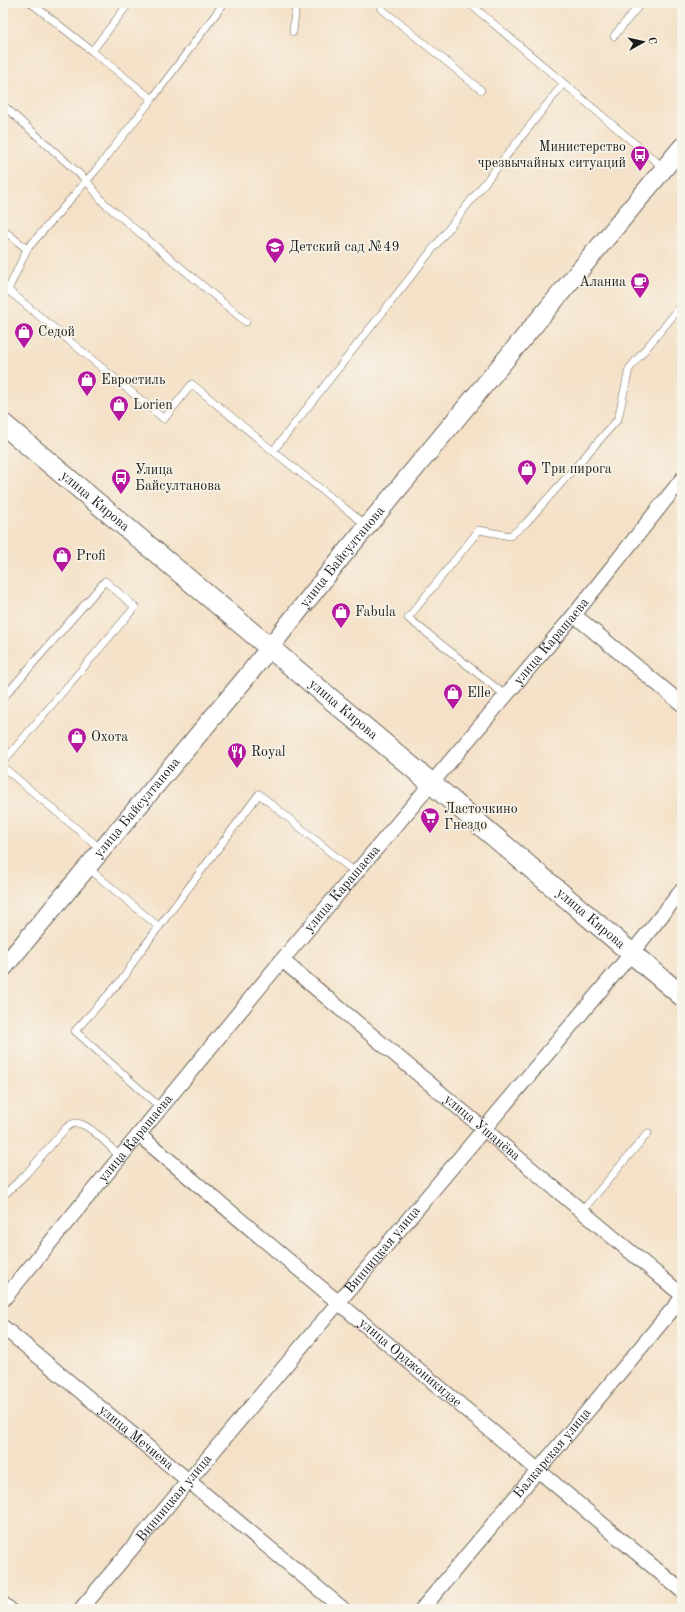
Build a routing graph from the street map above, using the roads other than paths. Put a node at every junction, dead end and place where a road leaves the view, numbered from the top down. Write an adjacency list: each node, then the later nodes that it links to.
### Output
1 (31, 3): 10 (lane)
2 (129, 3): 10 (lane)
3 (224, 3): 13 (lane)
4 (296, 3): 8 (lane)
5 (380, 3): 12 (lane)
6 (470, 3): 11 (lane)
7 (641, 3): 9 (lane)
8 (293, 32)
9 (614, 36)
10 (92, 51): 13 (lane)
11 (563, 84): 16 (lane); 24 (lane)
12 (481, 90)
13 (152, 99): 17 (lane)
14 (3, 105): 17 (lane)
15 (682, 147): 16 (street, улица Байсултанова)
16 (665, 169): 26 (street, улица Байсултанова)
17 (86, 180): 19 (lane); 22 (lane)
18 (3, 230): 19 (lane)
19 (27, 249): 20 (lane)
20 (5, 290): 24 (lane)
21 (682, 305): 29 (lane)
22 (246, 322)
23 (3, 424): 28 (main road, улица Кирова)
24 (272, 451): 26 (lane)
25 (682, 479): 27 (street, улица Карашаева)
26 (367, 526): 28 (street, улица Байсултанова)
27 (574, 615): 29 (street, улица Карашаева); 31 (street)
28 (269, 647): 33 (main road, улица Кирова); 34 (street, улица Байсултанова)
29 (505, 695): 33 (street, улица Карашаева)
30 (3, 698): 32 (lane)
31 (682, 704)
32 (4, 767): 34 (lane)
33 (431, 783): 36 (street, улица Карашаева); 39 (main road, улица Кирова)
34 (102, 850): 35 (street, улица Байсултанова)
35 (87, 867): 38 (lane); 41 (street, улица Байсултанова)
36 (356, 873): 38 (lane); 40 (street, улица Карашаева)
37 (682, 890): 39 (street, Винницкая улица)
38 (159, 927): 43 (lane)
39 (631, 954): 42 (main road, улица Кирова); 44 (street, Винницкая улица)
40 (282, 960): 43 (street, улица Карашаева); 44 (street, улица Ушанёва)
41 (3, 968)
42 (682, 996)
43 (161, 1108): 46 (street, улица Карашаева)
44 (483, 1128): 49 (street, улица Ушанёва); 53 (street, Винницкая улица)
45 (648, 1133): 49 (lane)
46 (138, 1135): 47 (street, улица Карашаева); 53 (street, улица Орджоникидзе)
47 (120, 1157): 48 (lane); 52 (street, улица Карашаева)
48 (3, 1196)
49 (582, 1210): 50 (street, улица Ушанёва)
50 (682, 1295)
51 (682, 1298): 55 (street, Балкарская улица)
52 (3, 1300)
53 (338, 1302): 55 (street, улица Орджоникидзе); 56 (street, Винницкая улица)
54 (3, 1327): 56 (street, улица Мечиева)
55 (538, 1470): 57 (street, улица Орджоникидзе); 62 (street, Балкарская улица)
56 (188, 1480): 60 (street, Винницкая улица); 61 (street, улица Мечиева)
57 (682, 1591)
58 (3, 1604): 59 (street)
59 (9, 1609)
60 (81, 1609)
61 (343, 1609)
62 (422, 1609)

